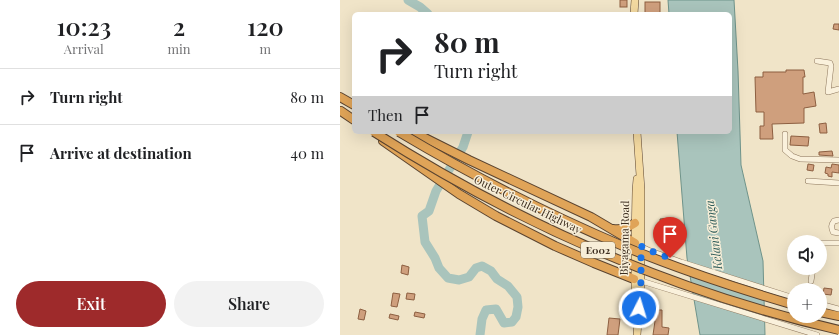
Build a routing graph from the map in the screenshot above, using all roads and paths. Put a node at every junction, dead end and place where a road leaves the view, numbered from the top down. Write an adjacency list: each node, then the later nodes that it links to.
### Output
1 (636, 0): 2 (main road)
2 (634, 12)
3 (817, 61): 4 (street)
4 (839, 89)
5 (343, 99): 6 (highway)
6 (352, 104)
7 (340, 111): 8 (highway)
8 (352, 119)
9 (373, 134): 27 (highway, bridge)
10 (377, 134): 35 (highway, Outer Circular Highway / E002, bridge)
11 (402, 134): 30 (highway, Outer Circular Highway / E002, bridge)
12 (417, 134): 21 (highway)
13 (637, 134): 16 (main road, Biyagama Road)
14 (785, 134): 15 (street)
15 (839, 160)
16 (639, 165): 20 (main road, Biyagama Road); 25 (main road, Biyagama Road)
17 (808, 181): 18 (street)
18 (839, 183)
19 (839, 220): 22 (street)
20 (635, 224): 21 (highway); 25 (main road, Biyagama Road)
21 (612, 229): 25 (highway)
22 (839, 233)
23 (827, 243): 24 (street)
24 (839, 243)
25 (638, 245): 27 (main road, Biyagama Road); 29 (street)
26 (812, 275): 28 (street)
27 (638, 280): 36 (main road, Biyagama Road); 37 (street)
28 (811, 281)
29 (787, 295)
30 (787, 302)
31 (827, 306): 32 (street)
32 (839, 309)
33 (827, 313): 34 (highway)
34 (839, 316)
35 (839, 330)
36 (636, 335)
37 (817, 335)

